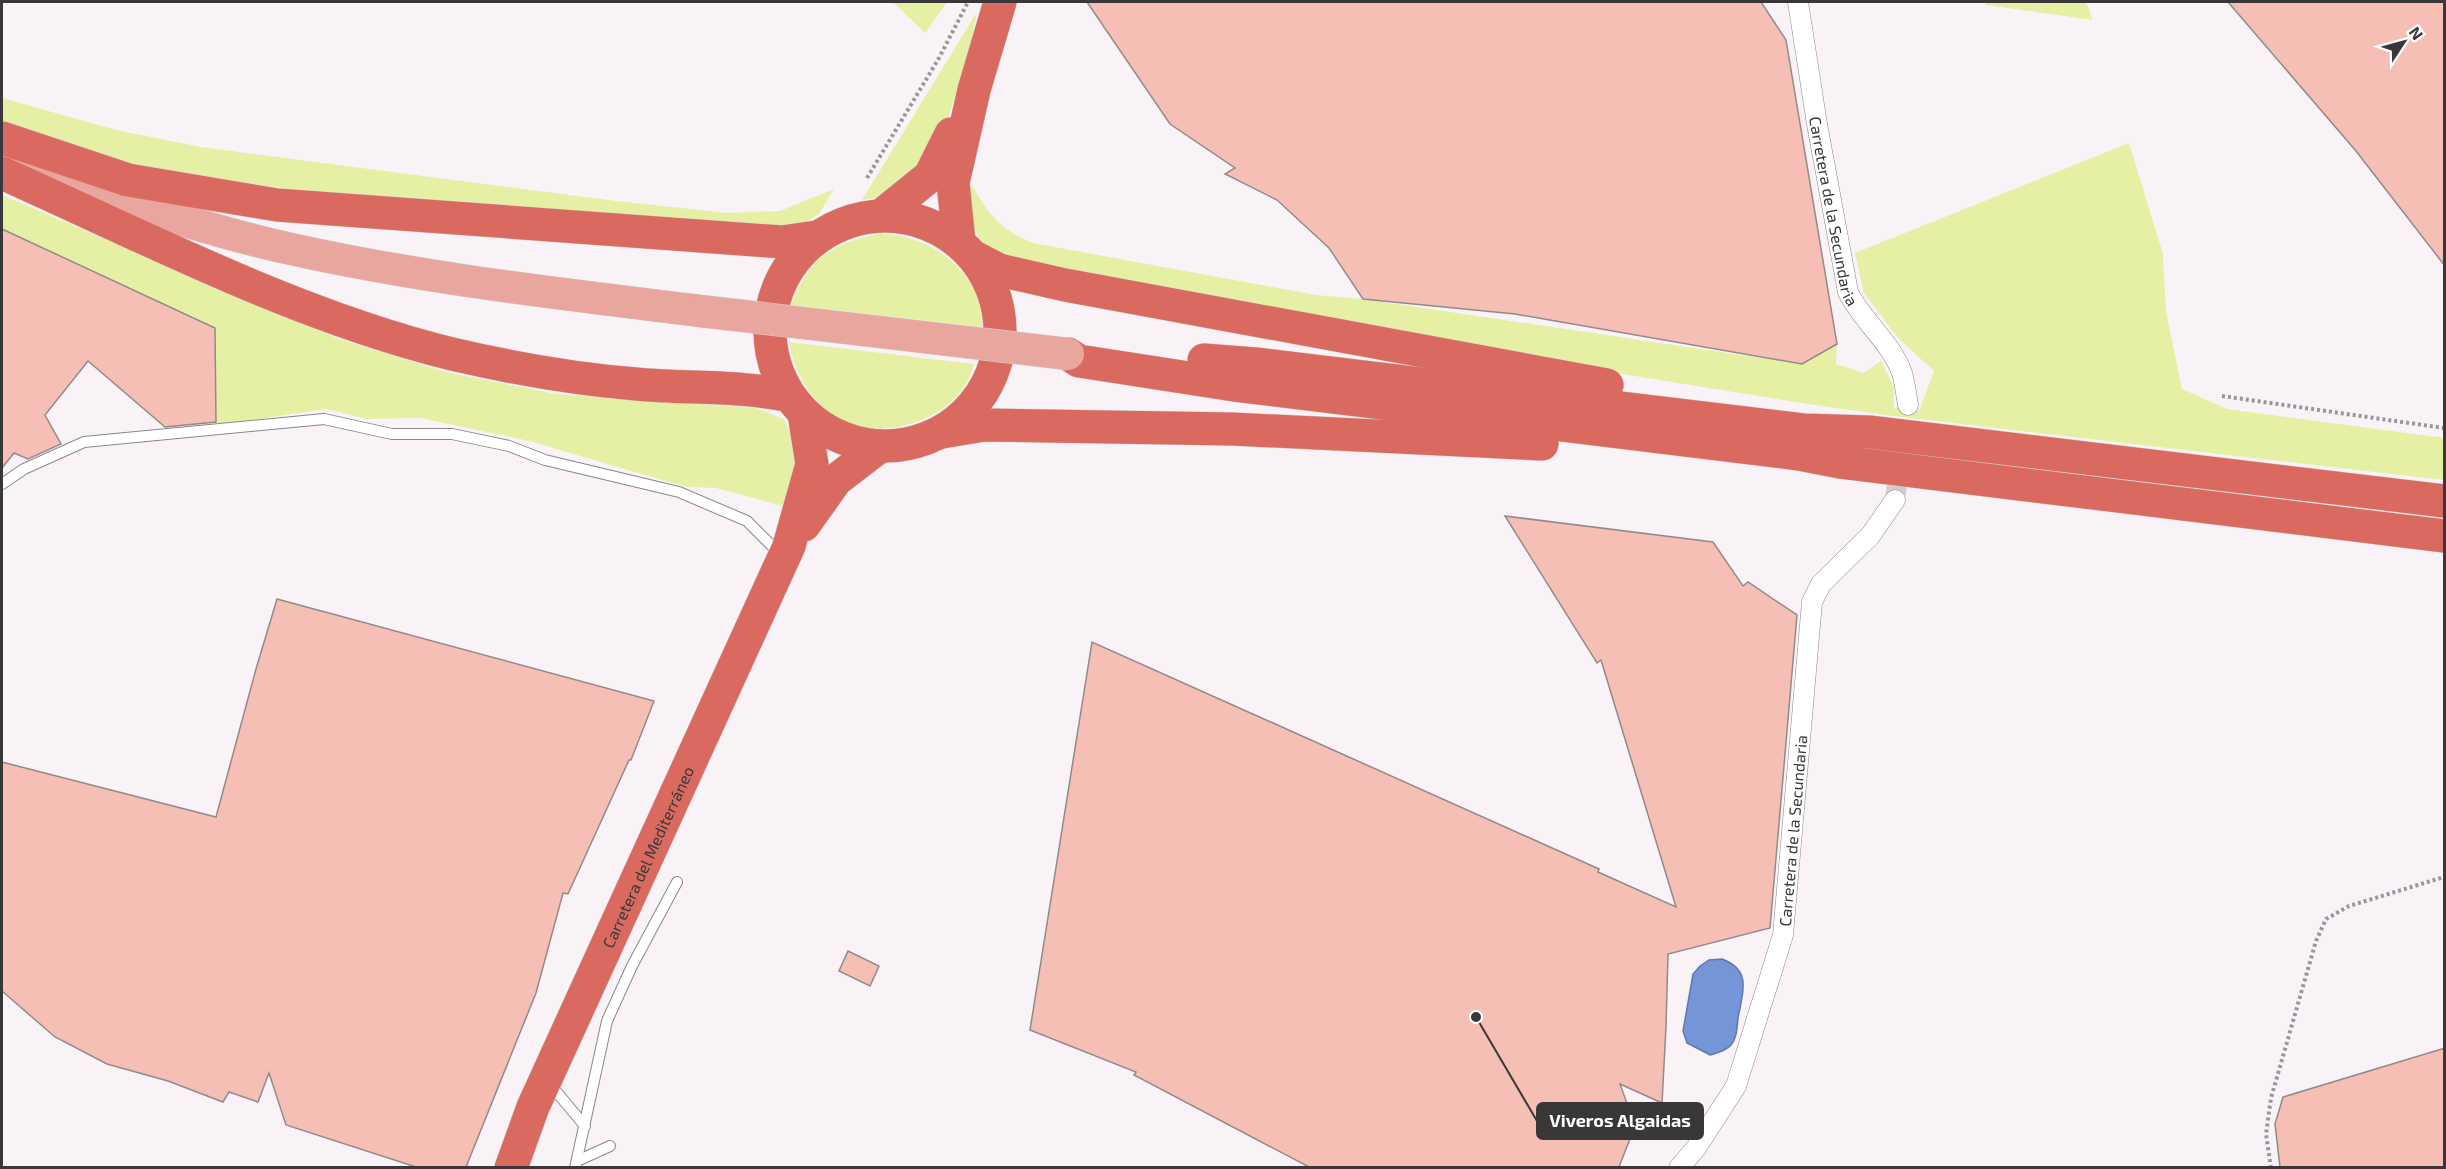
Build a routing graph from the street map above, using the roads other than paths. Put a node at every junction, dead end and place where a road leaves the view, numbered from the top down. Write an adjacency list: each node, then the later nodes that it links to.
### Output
1 (1000, 2): 3 (highway)
2 (1798, 2): 12 (street, Carretera de la Secundaria)
3 (974, 90): 7 (highway); 9 (highway)
4 (2, 138): 8 (highway)
5 (2, 157): 10 (main road, bridge)
6 (2, 173): 11 (highway)
7 (883, 214): 8 (highway); 9 (highway)
8 (816, 237): 11 (highway)
9 (967, 249): 13 (highway); 14 (highway)
10 (1068, 354): 14 (highway); 16 (highway)
11 (797, 405): 15 (highway); 21 (highway, Carretera del Mediterráneo)
12 (1908, 405)
13 (942, 432): 15 (highway); 16 (highway)
14 (1869, 432): 19 (highway)
15 (879, 447): 21 (highway, Carretera del Mediterráneo)
16 (1840, 462): 20 (highway)
17 (2, 484): 21 (lane)
18 (1895, 500): 28 (street, Carretera de la Secundaria)
19 (2445, 501)
20 (2445, 536)
21 (786, 552): 23 (highway, Carretera del Mediterráneo)
22 (676, 882): 24 (lane)
23 (546, 1079): 24 (lane); 27 (highway, Carretera del Mediterráneo)
24 (585, 1126): 26 (lane)
25 (610, 1146): 26 (lane)
26 (576, 1164)
27 (511, 1167)
28 (1679, 1167)

